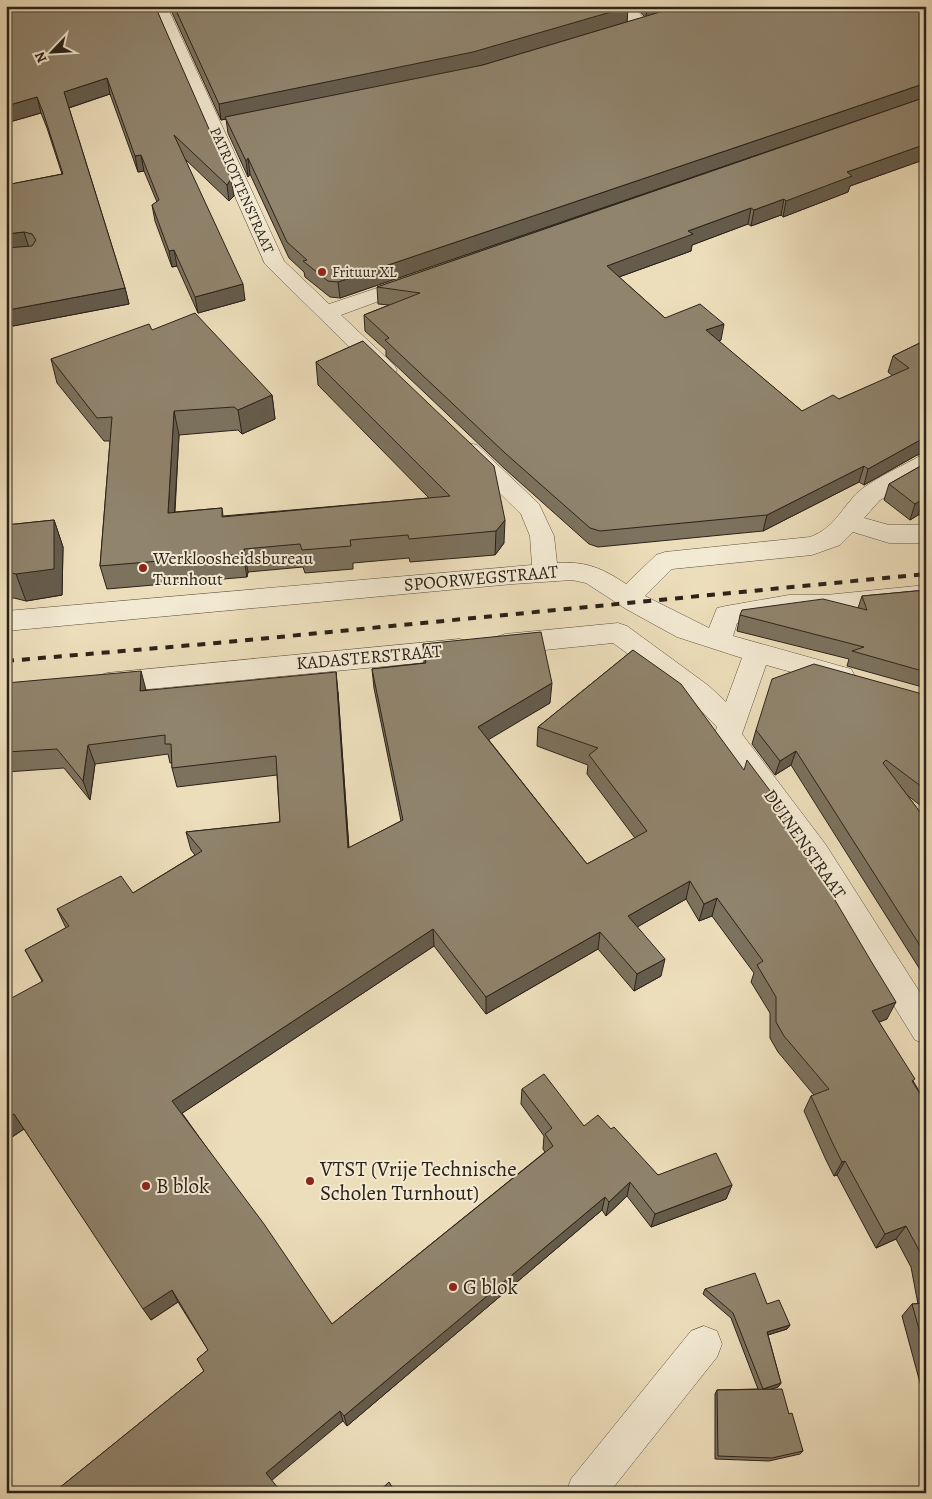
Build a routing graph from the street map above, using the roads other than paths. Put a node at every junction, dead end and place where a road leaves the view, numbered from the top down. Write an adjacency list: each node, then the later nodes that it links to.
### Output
1 (159, 6): 7 (street, PATRIOTTENSTRAAT)
2 (623, 6): 4 (street)
3 (660, 20): 4 (street)
4 (642, 26): 5 (street)
5 (623, 32)
6 (430, 276): 7 (street)
7 (328, 312): 8 (street, PATRIOTTENSTRAAT)
8 (402, 386)
9 (457, 439): 13 (street)
10 (926, 463): 11 (street)
11 (849, 522): 12 (street); 15 (street)
12 (926, 534)
13 (545, 573): 15 (street, SPOORWEGSTRAAT); 16 (street, SPOORWEGSTRAAT)
14 (926, 594): 17 (street)
15 (628, 597): 17 (street, SPOORWEGSTRAAT)
16 (6, 622)
17 (718, 642): 18 (street, SPOORWEGSTRAAT)
18 (757, 653): 19 (street, SPOORWEGSTRAAT); 21 (street)
19 (870, 684)
20 (85, 685): 21 (street, KADASTERSTRAAT)
21 (730, 723): 22 (street, DUINENSTRAAT)
22 (926, 1030)
23 (704, 1344): 24 (street)
24 (585, 1493)

